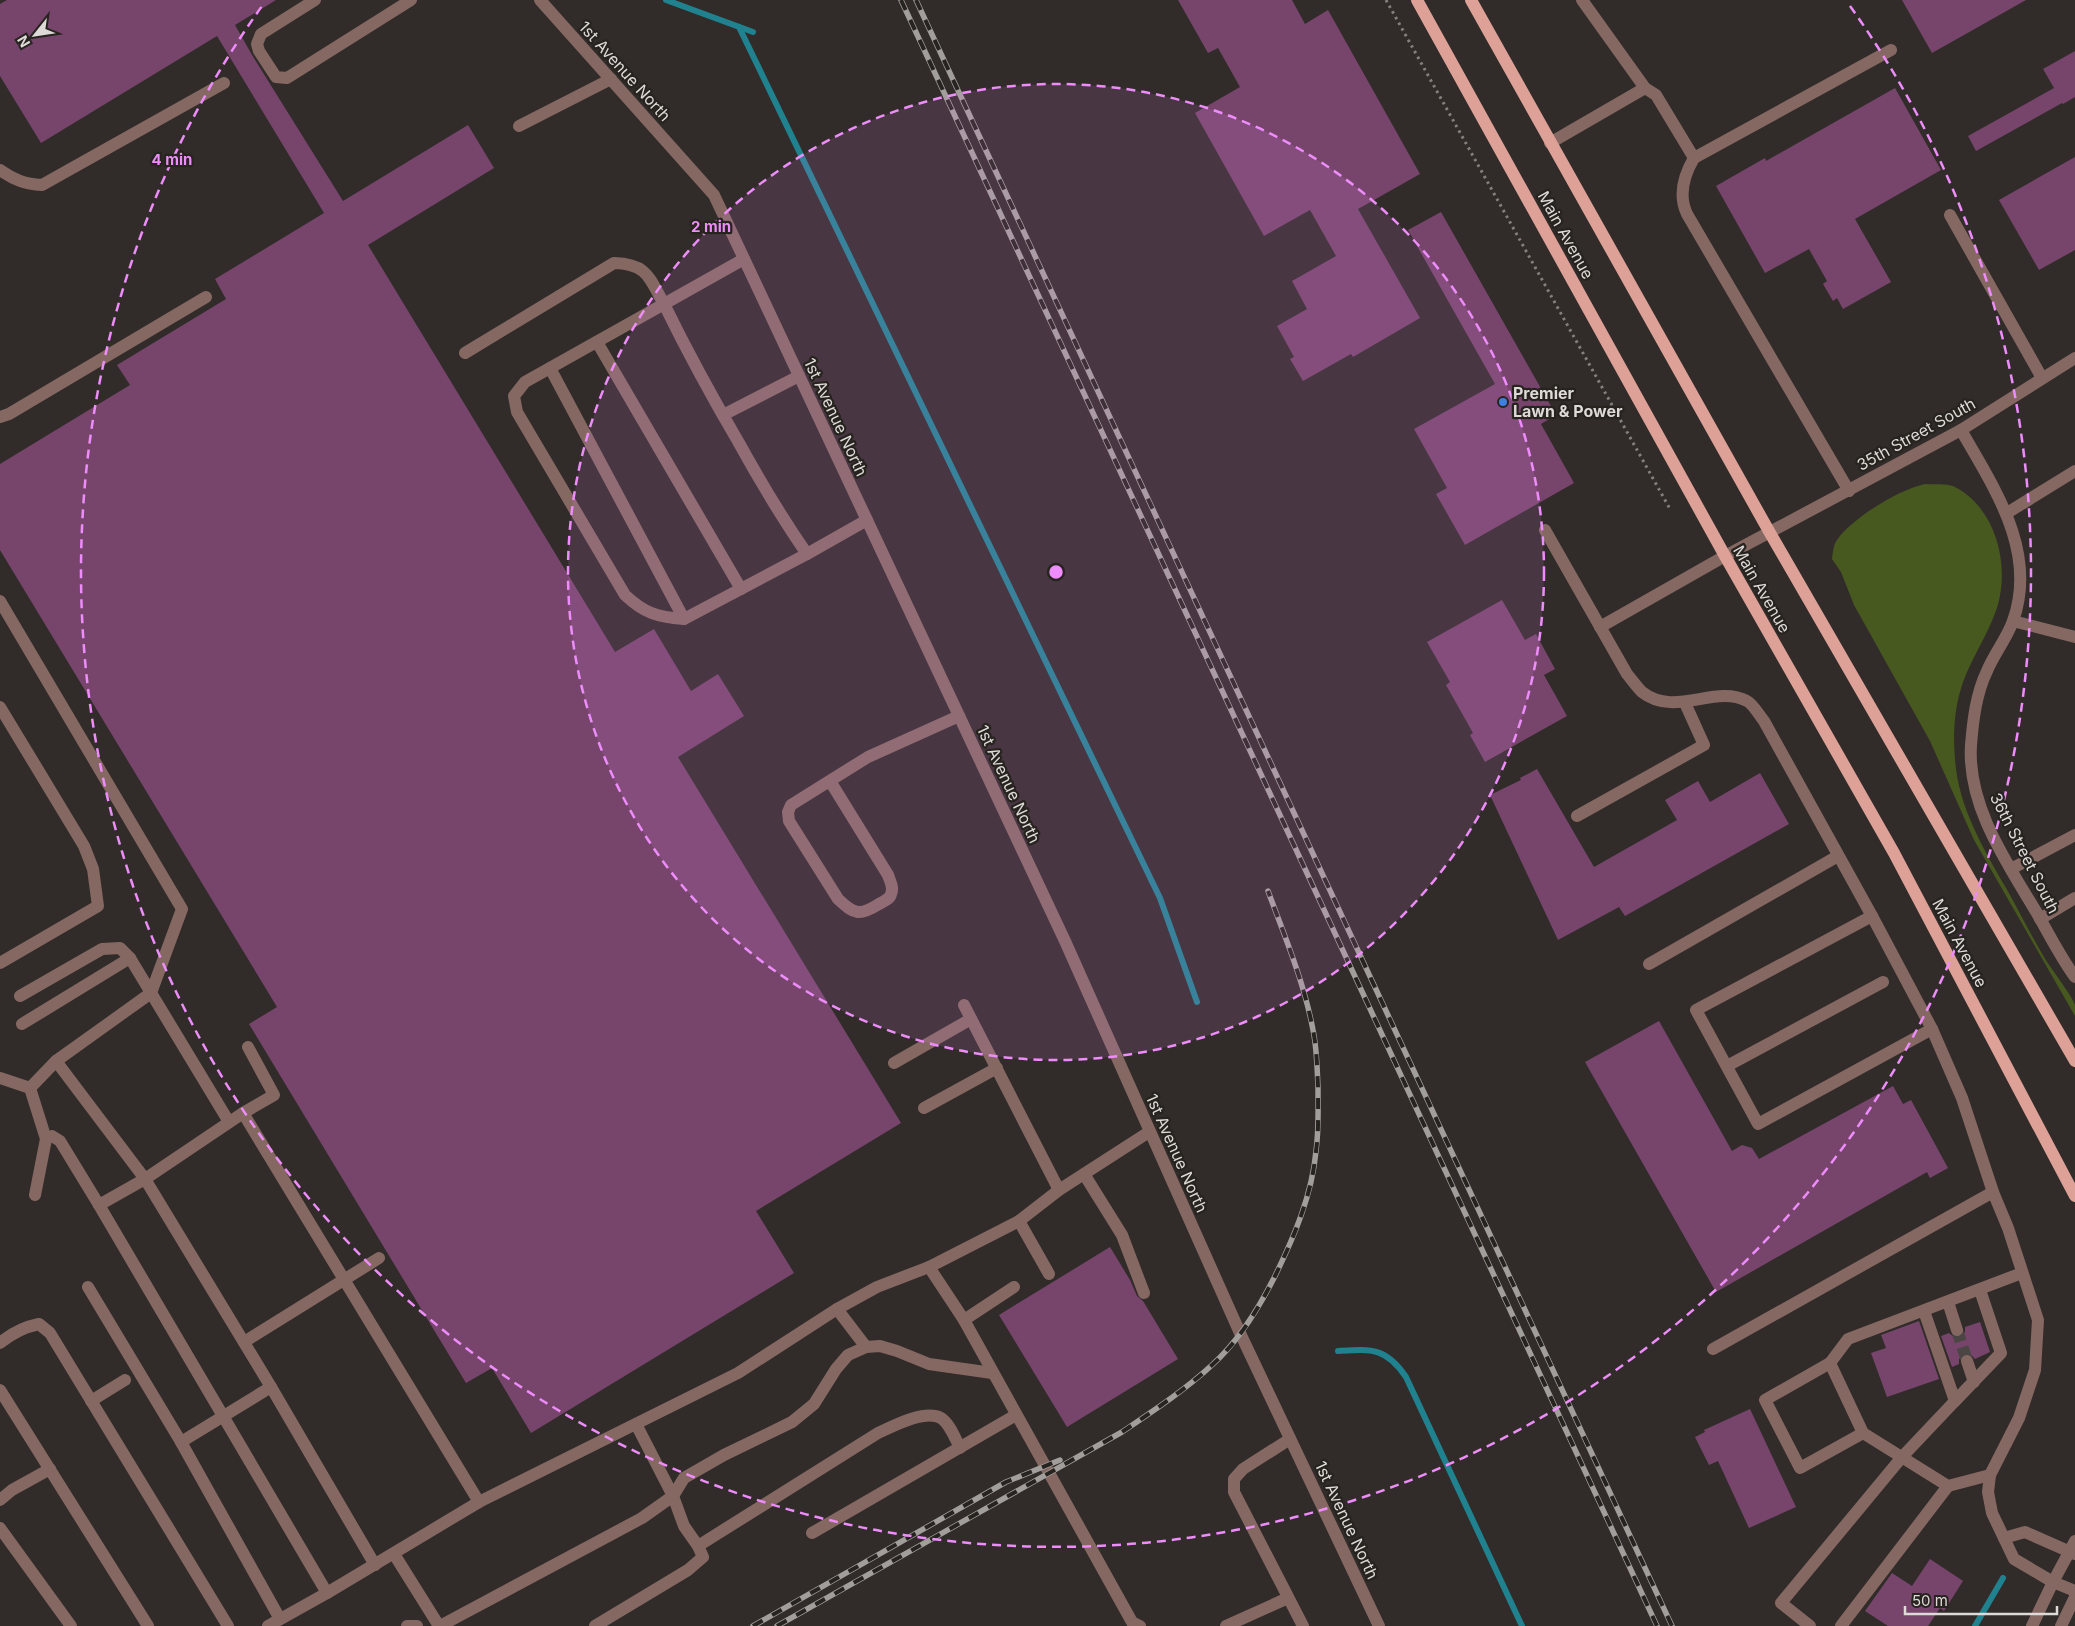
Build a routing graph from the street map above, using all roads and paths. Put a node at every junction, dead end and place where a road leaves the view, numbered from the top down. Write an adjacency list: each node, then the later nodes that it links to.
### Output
1 (315, 0): 2 (street)
2 (411, 0)
3 (540, 0): 9 (street, 1st Avenue North)
4 (1386, 0): 31 (path)
5 (1417, 0): 37 (main road, Main Avenue)
6 (1471, 0): 13 (main road, Main Avenue)
7 (1582, 0): 11 (street)
8 (1891, 50): 14 (street)
9 (611, 79): 12 (street); 17 (street, 1st Avenue North)
10 (224, 83): 15 (street)
11 (1645, 88): 13 (street); 14 (street)
12 (519, 126)
13 (1550, 143): 35 (main road, Main Avenue)
14 (1694, 158): 30 (street)
15 (0, 170)
16 (1950, 215): 25 (street)
17 (744, 259): 19 (street); 24 (street, 1st Avenue North)
18 (206, 297): 27 (street)
19 (664, 304): 20 (street); 21 (street); 26 (street)
20 (596, 342): 23 (street); 38 (street)
21 (465, 353)
22 (2075, 358): 25 (street, 35th Street South)
23 (550, 368): 40 (street); 40 (street)
24 (799, 376): 26 (street); 33 (street, 1st Avenue North)
25 (2042, 378): 28 (street, 35th Street South)
26 (723, 415): 36 (street)
27 (0, 417)
28 (1961, 430): 30 (street, 35th Street South); 32 (street, 36th Street South)
29 (2075, 471): 32 (street)
30 (1849, 491): 35 (street, 35th Street South)
31 (1670, 509)
32 (2007, 513): 41 (street, 36th Street South)
33 (867, 520): 36 (street); 46 (street, 1st Avenue North)
34 (1545, 530): 42 (street)
35 (1770, 533): 37 (street, 35th Street South); 68 (main road, Main Avenue)
36 (807, 554): 38 (street)
37 (1725, 556): 42 (street, 35th Street South); 84 (main road, Main Avenue)
38 (741, 589): 40 (street)
39 (0, 601): 60 (street)
40 (684, 619)
41 (2013, 621): 43 (street); 51 (street, 36th Street South)
42 (1600, 627): 44 (street)
43 (2075, 637)
44 (1685, 703): 48 (street); 50 (street)
45 (0, 707): 56 (street)
46 (959, 716): 47 (street); 77 (street, 1st Avenue North)
47 (830, 781): 47 (street)
48 (1577, 816)
49 (2075, 835): 51 (street)
50 (1838, 856): 53 (street); 57 (street)
51 (2012, 869): 54 (street, 36th Street South)
52 (2075, 898): 54 (street)
53 (1872, 916): 65 (street); 70 (street)
54 (2040, 919): 58 (street, 36th Street South)
55 (130, 958): 60 (street); 61 (street); 64 (street)
56 (0, 963)
57 (1649, 964)
58 (2075, 977)
59 (1883, 982): 70 (street)
60 (151, 993): 67 (street); 76 (street)
61 (20, 996)
62 (964, 1005): 63 (street)
63 (971, 1019): 69 (street); 71 (street)
64 (22, 1024)
65 (1932, 1028): 70 (street); 82 (street)
66 (248, 1047): 75 (street)
67 (56, 1061): 73 (street); 80 (street)
68 (2075, 1061)
69 (894, 1063)
70 (1727, 1066)
71 (996, 1068): 74 (street); 81 (street)
72 (0, 1078): 73 (street)
73 (30, 1088): 78 (street)
74 (924, 1108)
75 (243, 1113): 76 (street); 91 (street)
76 (229, 1122): 80 (street)
77 (1149, 1132): 79 (street); 118 (street, 1st Avenue North)
78 (46, 1140): 83 (street); 85 (street)
79 (1084, 1174): 81 (street); 95 (street)
80 (145, 1179): 85 (street); 101 (street)
81 (1059, 1190): 86 (street)
82 (1994, 1192): 89 (street); 104 (street)
83 (35, 1195)
84 (2075, 1196)
85 (99, 1205): 115 (street)
86 (1019, 1221): 88 (street); 90 (street)
87 (379, 1258): 91 (street)
88 (928, 1267): 97 (street); 99 (street)
89 (2022, 1273): 94 (street); 123 (street)
90 (1049, 1274)
91 (343, 1280): 101 (street); 127 (street)
92 (88, 1287): 119 (street)
93 (1014, 1287): 99 (street)
94 (1980, 1290): 96 (street); 109 (street)
95 (1144, 1293)
96 (1948, 1302): 98 (street); 100 (street)
97 (837, 1309): 103 (street); 116 (street)
98 (1924, 1311): 106 (street); 113 (street)
99 (964, 1320): 107 (street)
100 (1957, 1330)
101 (244, 1342): 110 (street)
102 (0, 1343): 112 (street)
103 (866, 1347): 107 (street); 125 (street)
104 (1713, 1349)
105 (1967, 1362): 109 (street)
106 (1830, 1363): 117 (street); 117 (street)
107 (992, 1373): 114 (street)
108 (125, 1380): 112 (street)
109 (1974, 1382): 113 (street)
110 (271, 1387): 115 (street); 134 (street)
111 (0, 1390): 122 (street)
112 (91, 1400): 143 (street)
113 (1955, 1401): 121 (street)
114 (1016, 1415): 120 (street); 149 (street)
115 (224, 1416): 119 (street); 137 (street)
116 (636, 1424): 125 (street); 127 (street)
117 (1864, 1433): 121 (street)
118 (1290, 1439): 139 (street); 152 (street, 1st Avenue North)
119 (181, 1442): 140 (street)
120 (960, 1448): 129 (street); 131 (street)
121 (1902, 1456): 124 (street); 153 (street)
122 (50, 1469): 126 (street); 142 (street)
123 (1990, 1474): 124 (street); 130 (street)
124 (1948, 1486): 154 (street)
125 (673, 1496): 131 (street); 147 (street)
126 (0, 1500)
127 (479, 1502): 133 (street)
128 (0, 1528): 141 (street)
129 (812, 1533)
130 (2004, 1538): 132 (street); 135 (street)
131 (698, 1546): 148 (street)
132 (2073, 1549): 135 (street)
133 (394, 1554): 134 (street); 147 (street)
134 (375, 1565): 137 (street)
135 (2053, 1582): 136 (street); 155 (street)
136 (2075, 1591)
137 (326, 1594): 140 (street)
138 (2075, 1597): 156 (street)
139 (1288, 1598): 150 (street); 151 (street)
140 (280, 1619): 144 (street)
141 (72, 1626)
142 (148, 1626)
143 (228, 1626)
144 (268, 1626)
145 (407, 1626): 146 (street)
146 (417, 1626)
147 (440, 1626)
148 (595, 1626)
149 (1140, 1626)
150 (1226, 1626)
151 (1303, 1626)
152 (1379, 1626)
153 (1810, 1626)
154 (1841, 1626)
155 (2032, 1626)
156 (2061, 1626)

